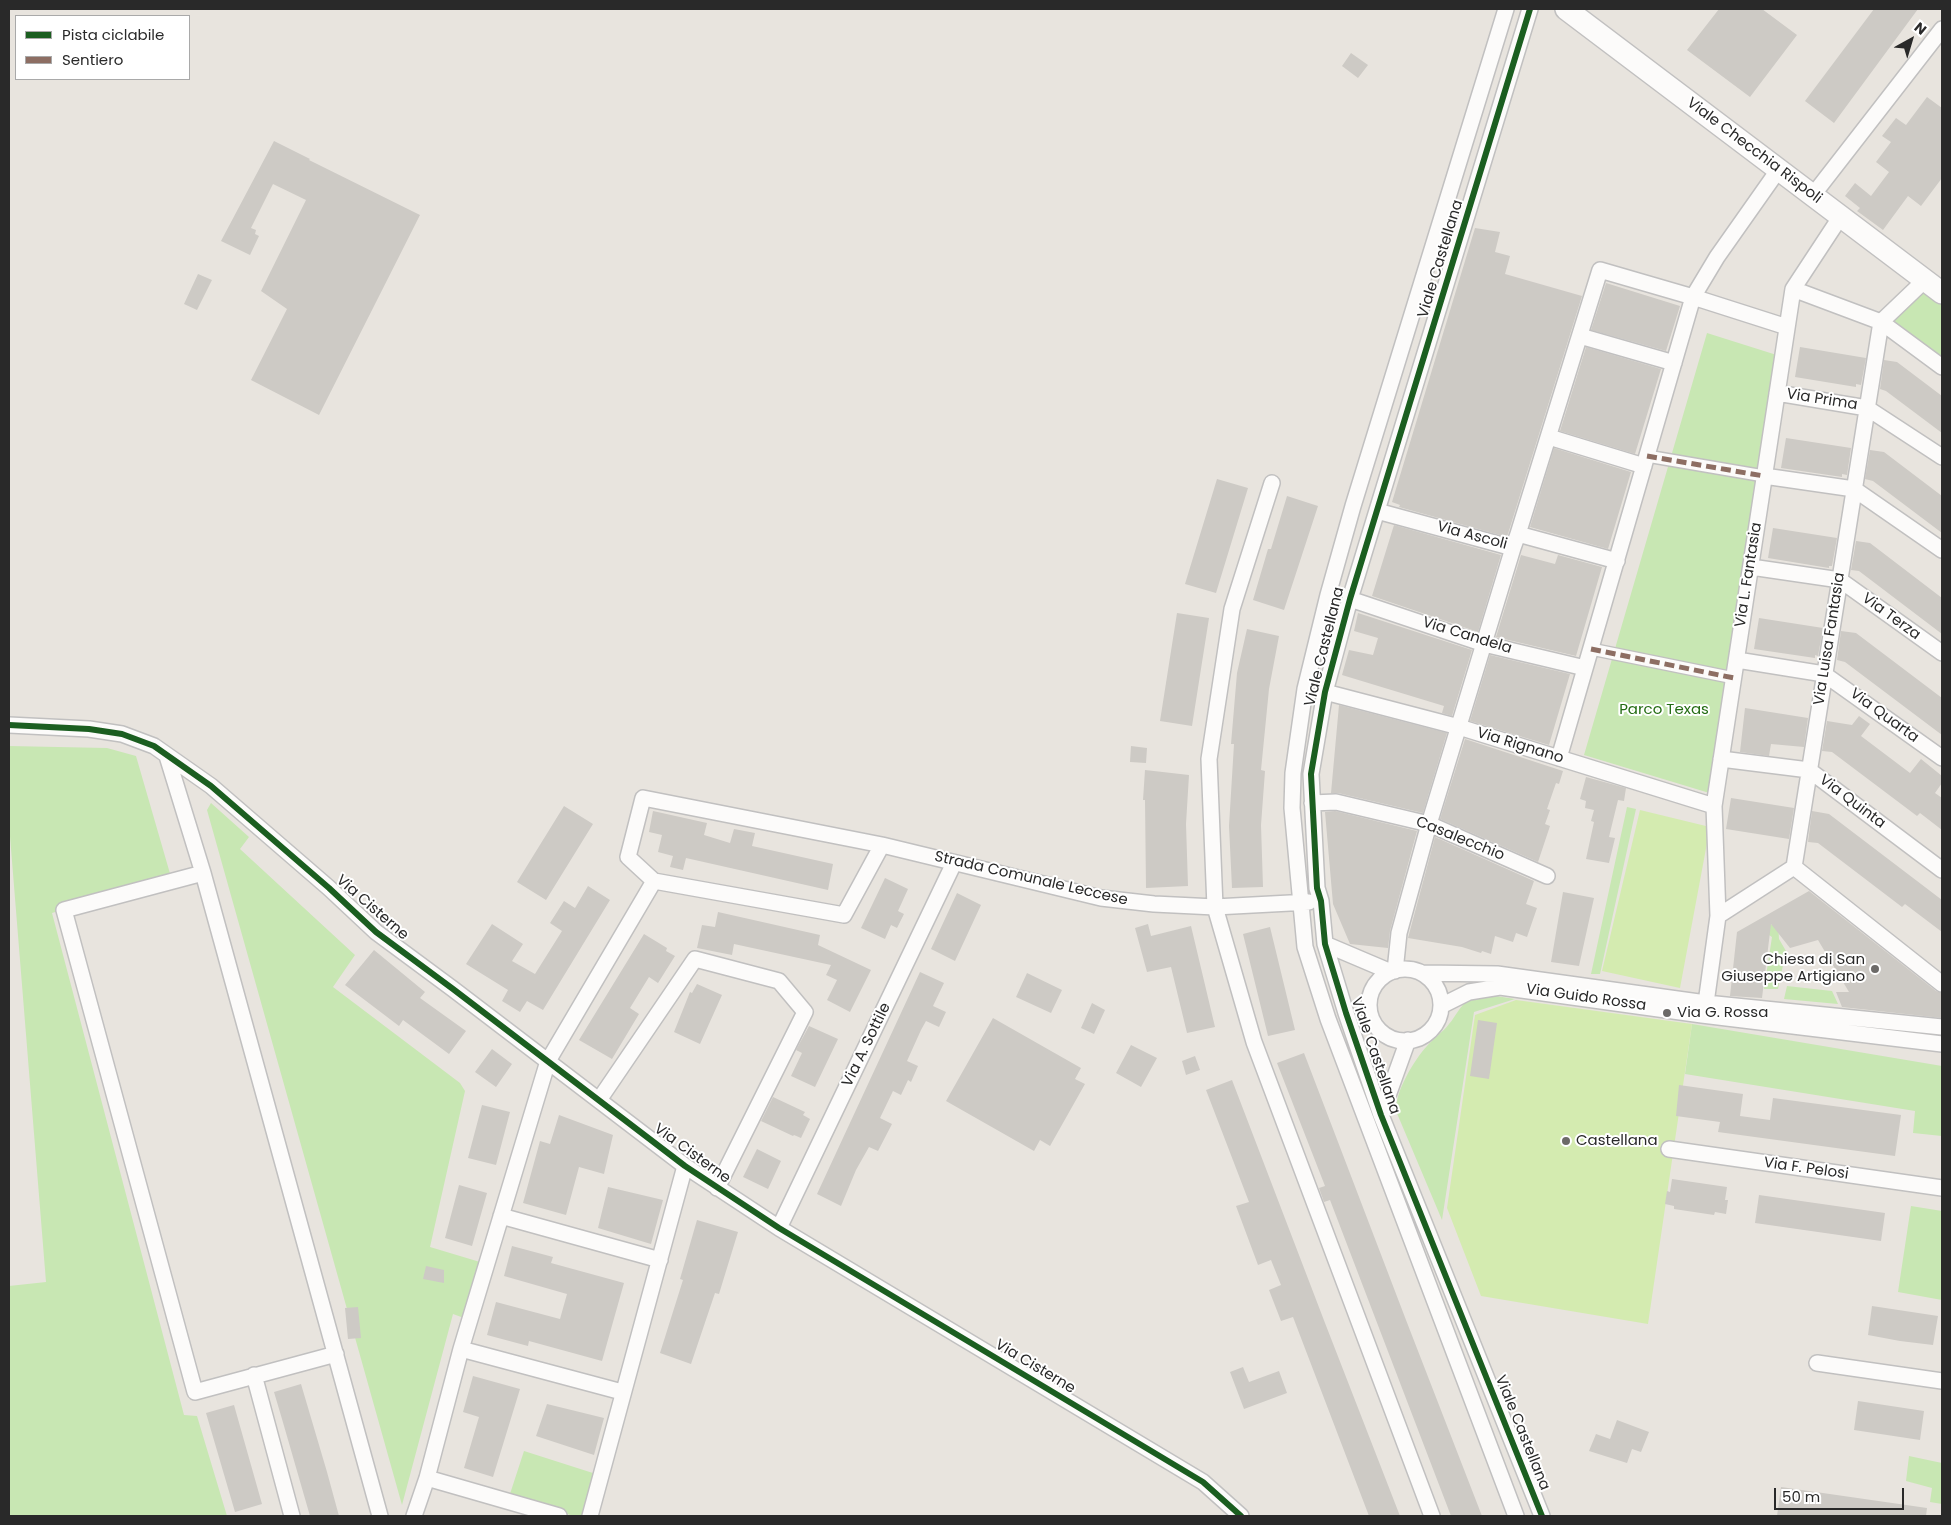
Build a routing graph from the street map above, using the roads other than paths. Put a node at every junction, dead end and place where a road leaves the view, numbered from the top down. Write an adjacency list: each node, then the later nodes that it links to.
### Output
1 (1506, 9): 58 (street)
2 (1530, 9): 25 (street, Viale Castellana)
3 (1566, 9): 5 (main road, Viale Checchia Rispoli)
4 (1942, 29): 6 (street)
5 (1779, 169): 6 (main road, Viale Checchia Rispoli); 11 (street)
6 (1813, 195): 7 (main road, Viale Checchia Rispoli)
7 (1841, 216): 8 (main road, Viale Checchia Rispoli); 9 (street)
8 (1925, 280): 10 (main road, Viale Checchia Rispoli); 12 (street)
9 (1793, 289): 12 (street); 13 (street, Via L. Fantasia)
10 (1942, 293)
11 (1693, 297): 13 (street); 14 (street); 15 (street)
12 (1881, 322): 16 (street); 18 (street, Via Luisa Fantasia)
13 (1787, 328): 17 (street, Via L. Fantasia)
14 (1580, 336): 15 (street); 19 (street)
15 (1674, 363): 21 (street)
16 (1942, 367)
17 (1777, 393): 18 (street, Via Prima); 22 (street, Via L. Fantasia)
18 (1867, 408): 20 (street, Via Prima); 24 (street, Via Luisa Fantasia)
19 (1549, 437): 21 (street); 26 (street)
20 (1942, 457)
21 (1646, 461): 22 (street); 28 (street)
22 (1764, 476): 24 (street); 29 (street, Via L. Fantasia)
23 (1272, 483): 59 (street)
24 (1854, 489): 27 (street); 30 (street, Via Luisa Fantasia)
25 (1377, 511): 26 (street, Via Ascoli); 31 (street, Viale Castellana)
26 (1516, 541): 28 (street, Via Ascoli); 32 (street)
27 (1942, 550)
28 (1617, 561): 33 (street)
29 (1751, 567): 30 (street, Via Terza); 35 (street, Via L. Fantasia)
30 (1840, 580): 34 (street, Via Terza); 37 (street, Via Luisa Fantasia)
31 (1350, 599): 32 (street, Via Candela); 39 (street, Viale Castellana)
32 (1484, 644): 36 (street, Via Candela); 41 (street)
33 (1591, 649): 36 (street); 38 (street)
34 (1942, 653)
35 (1737, 660): 37 (street, Via Quarta); 38 (street, Via L. Fantasia)
36 (1586, 668): 43 (street)
37 (1824, 674): 44 (street, Via Quarta); 46 (street, Via Luisa Fantasia)
38 (1734, 678): 45 (street, Via L. Fantasia)
39 (1325, 692): 41 (street, Via Rignano); 47 (street, Viale Castellana)
40 (9, 725): 42 (street, Via Cisterne)
41 (1459, 727): 43 (street, Via Rignano); 49 (street)
42 (167, 756): 54 (street); 73 (street, Via Cisterne)
43 (1559, 758): 48 (street, Via Rignano)
44 (1942, 758)
45 (1721, 759): 46 (street, Via Quinta); 48 (street, Via L. Fantasia)
46 (1809, 770): 52 (street, Via Luisa Fantasia); 53 (street, Via Quinta)
47 (1312, 803): 49 (street, Casalecchio); 57 (street, Viale Castellana)
48 (1714, 806): 60 (street, Via L. Fantasia)
49 (1429, 824): 55 (street, Casalecchio); 62 (street)
50 (882, 845): 51 (street, Strada Comunale Leccese); 56 (street); 56 (street, Strada Comunale Leccese)
51 (954, 862): 59 (street, Strada Comunale Leccese); 81 (street, Via A. Sottile)
52 (1794, 868): 60 (street); 64 (street)
53 (1942, 870)
54 (203, 873): 84 (street); 86 (street)
55 (1547, 876)
56 (654, 881): 73 (street)
57 (1321, 901): 58 (street, Strada Comunale Leccese); 61 (street, Viale Castellana)
58 (1301, 903): 59 (street, Strada Comunale Leccese); 69 (street)
59 (1215, 907): 96 (street)
60 (1718, 916): 66 (street, Via L. Fantasia)
61 (1325, 944): 62 (street); 67 (street, Viale Castellana)
62 (1393, 971): 63 (street); 68 (street)
63 (1422, 973): 65 (street); 66 (street)
64 (1942, 984)
65 (1441, 1006): 66 (street, Via Guido Rossa); 71 (street)
66 (1704, 1008): 70 (street); 72 (street, Via Guido Rossa)
67 (1346, 1014): 68 (street); 69 (street); 75 (street, Viale Castellana)
68 (1371, 1014): 71 (street)
69 (1328, 1019): 97 (street)
70 (1942, 1027)
71 (1408, 1040): 75 (street)
72 (1942, 1044)
73 (548, 1061): 74 (street, Via Cisterne); 80 (street)
74 (599, 1100): 77 (street, Via Cisterne); 78 (street)
75 (1381, 1115): 98 (street, Viale Castellana)
76 (1669, 1149): 79 (street, Via F. Pelosi)
77 (685, 1166): 78 (street, Via Cisterne); 82 (street)
78 (717, 1188): 81 (street, Via Cisterne)
79 (1942, 1188)
80 (501, 1216): 82 (street); 83 (street)
81 (779, 1228): 95 (street, Via Cisterne)
82 (660, 1260): 88 (street)
83 (461, 1349): 88 (street); 89 (street)
84 (336, 1354): 86 (street); 91 (street)
85 (1817, 1364): 87 (street)
86 (254, 1375): 90 (street)
87 (1942, 1381)
88 (622, 1392): 94 (street)
89 (427, 1478): 92 (street); 93 (street)
90 (292, 1516)
91 (380, 1516)
92 (414, 1516)
93 (559, 1516)
94 (590, 1516)
95 (1241, 1516)
96 (1432, 1516)
97 (1516, 1516)
98 (1542, 1516)

